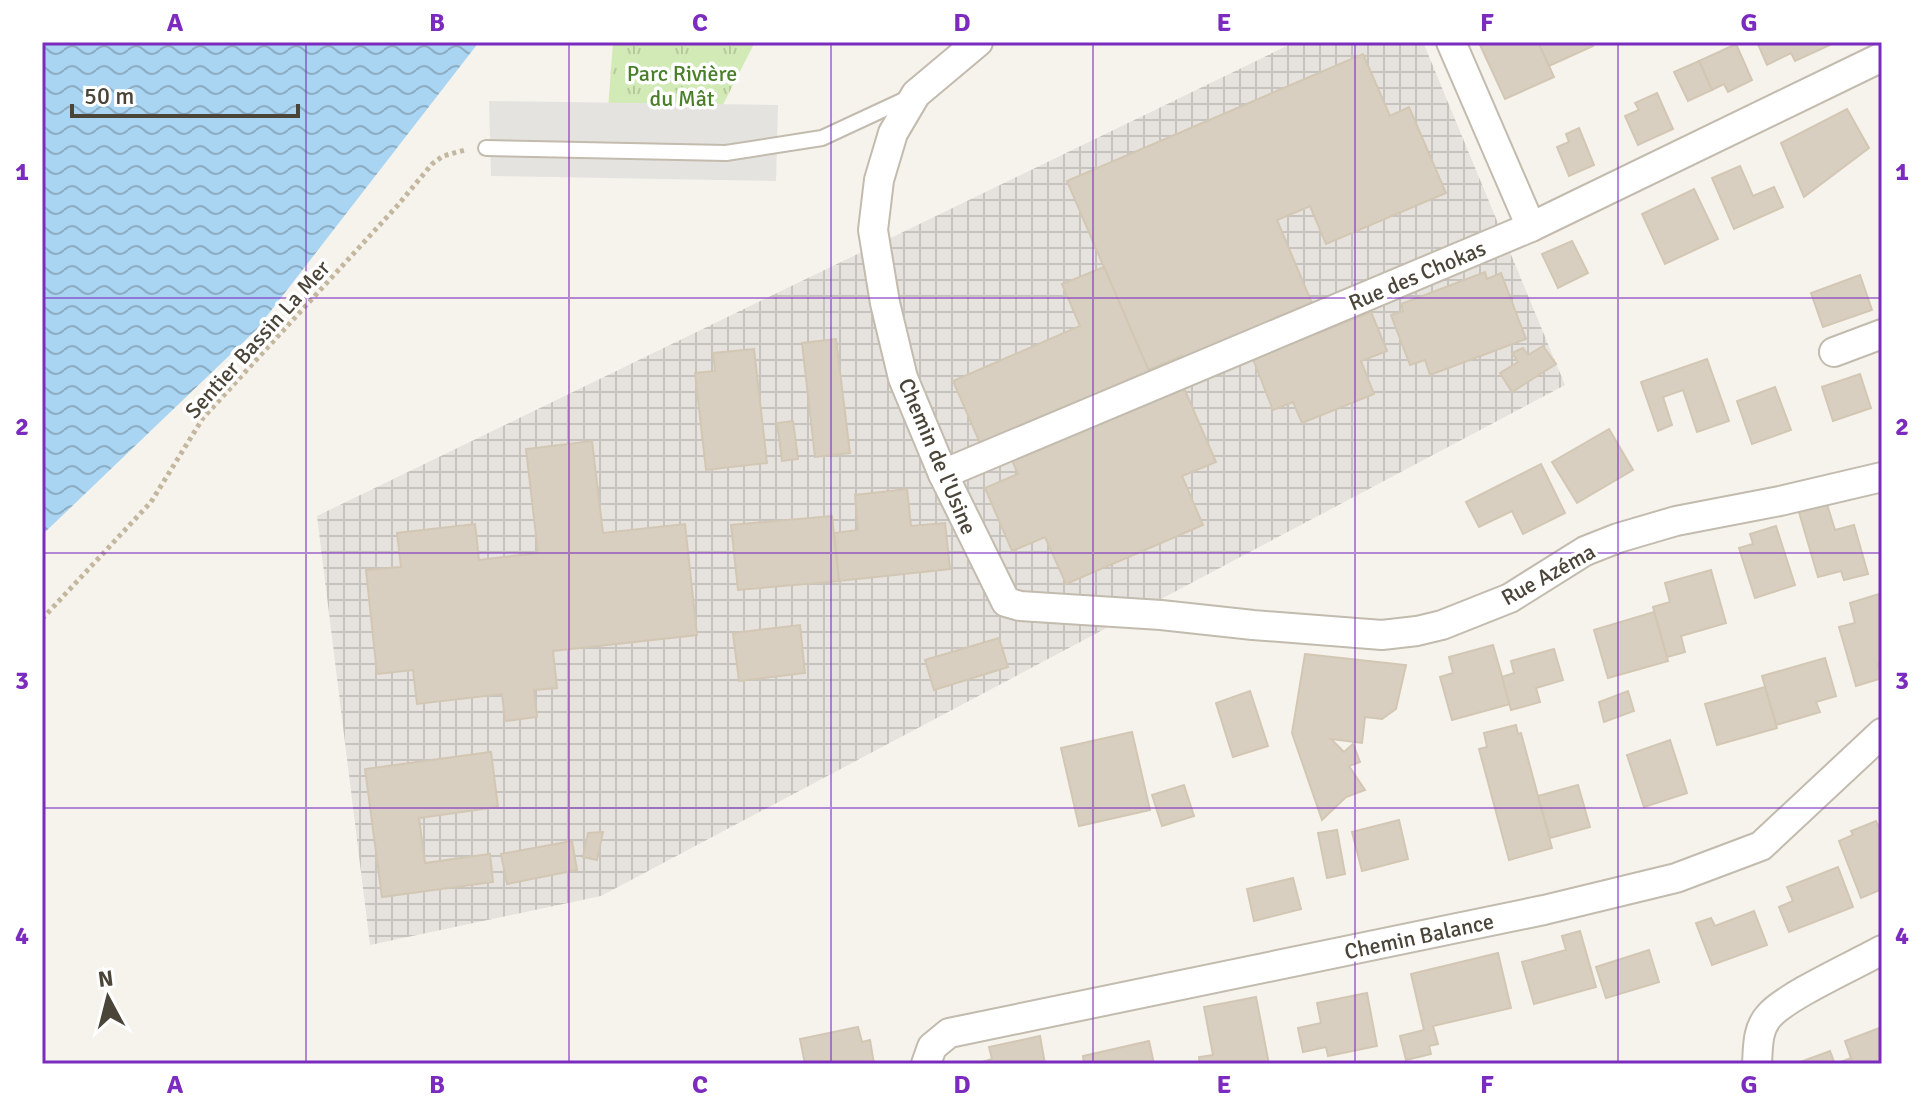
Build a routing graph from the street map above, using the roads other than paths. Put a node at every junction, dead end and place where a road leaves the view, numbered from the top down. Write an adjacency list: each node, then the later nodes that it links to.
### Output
1 (978, 42): 4 (street, Chemin de l'Usine)
2 (1451, 42): 6 (street)
3 (1882, 57): 6 (street, Rue des Chokas)
4 (916, 94): 5 (lane); 9 (street, Chemin de l'Usine)
5 (486, 148)
6 (1531, 227): 9 (street, Rue des Chokas)
7 (1882, 334): 8 (street)
8 (1834, 352)
9 (943, 474): 11 (street, Chemin de l'Usine)
10 (1882, 477): 11 (street, Rue Azéma)
11 (1020, 606)
12 (1882, 733): 14 (street, Chemin Balance)
13 (1882, 950): 15 (street)
14 (926, 1064)
15 (1757, 1064)

